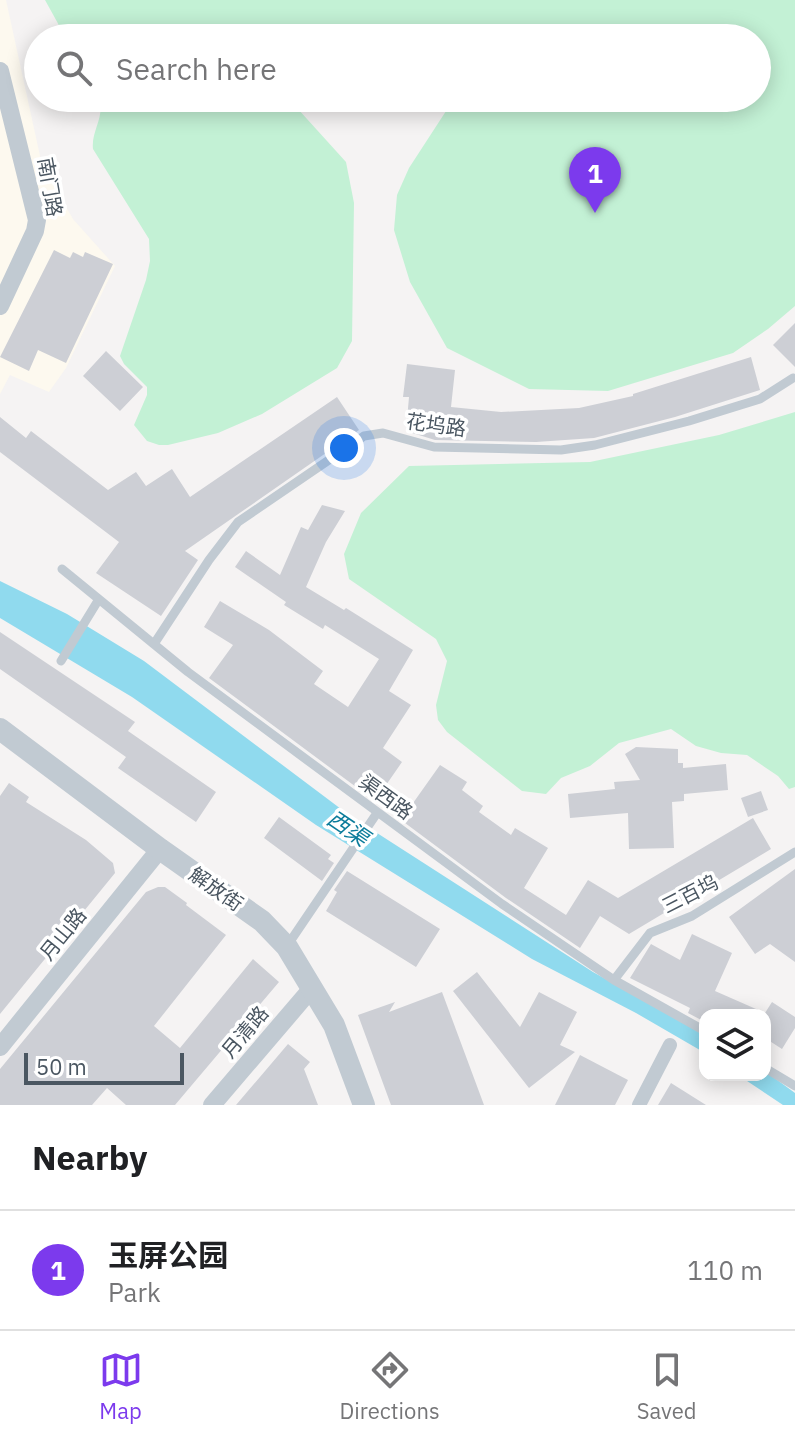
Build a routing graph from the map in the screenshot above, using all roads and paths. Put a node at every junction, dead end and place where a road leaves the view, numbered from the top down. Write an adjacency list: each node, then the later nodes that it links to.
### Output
1 (0, 71): 2 (street, 南门路)
2 (0, 306)
3 (793, 378): 6 (lane, 花坞路)
4 (62, 569): 5 (lane, 渠西路)
5 (99, 599): 6 (lane, 渠西路); 7 (lane)
6 (154, 644): 9 (lane, 渠西路)
7 (61, 661)
8 (0, 729): 10 (street, 解放街)
9 (377, 813): 12 (lane); 13 (lane, 渠西路)
10 (160, 849): 12 (street, 解放街); 17 (street, 月山路)
11 (795, 852): 13 (lane, 三百坞)
12 (287, 947): 14 (street, 解放街)
13 (614, 980): 15 (lane, 渠西路)
14 (312, 988): 20 (street, 月清路); 21 (street, 解放街)
15 (699, 1028)
16 (670, 1045): 22 (street)
17 (0, 1047)
18 (771, 1072): 19 (lane)
19 (795, 1086)
20 (212, 1105)
21 (364, 1105)
22 (639, 1105)

